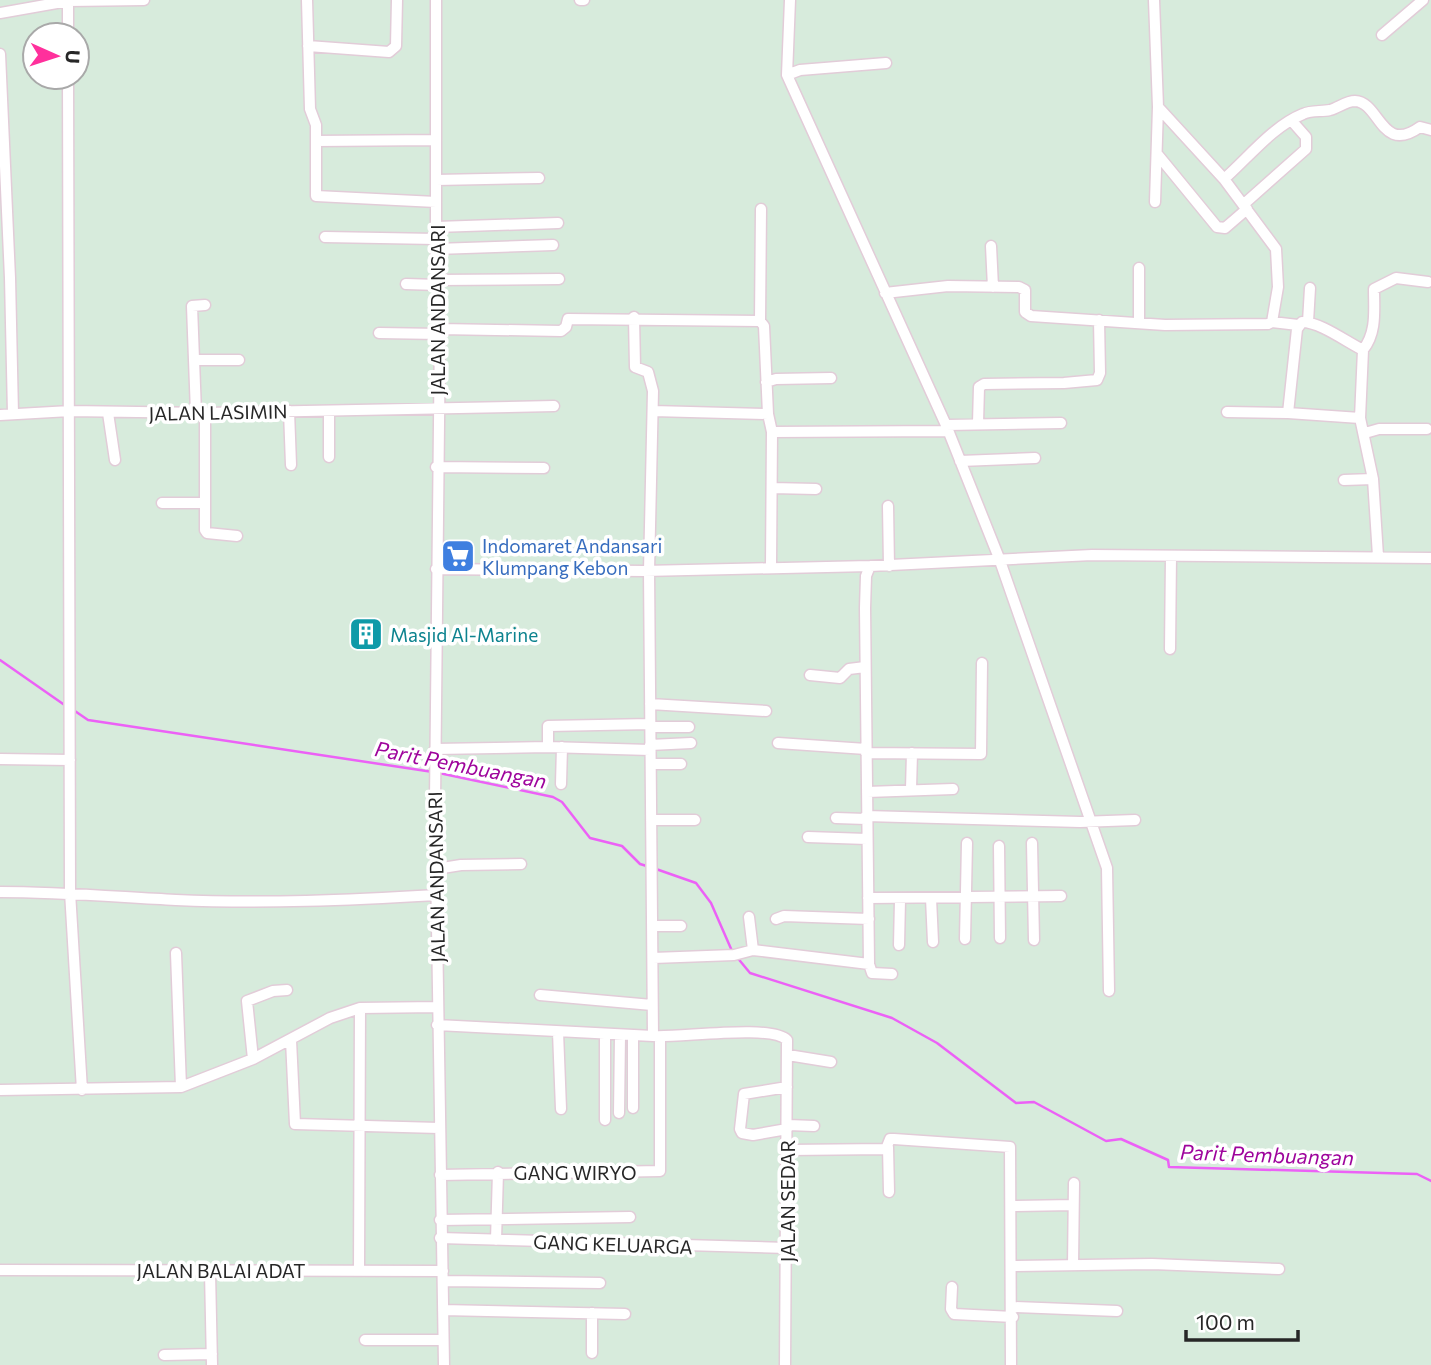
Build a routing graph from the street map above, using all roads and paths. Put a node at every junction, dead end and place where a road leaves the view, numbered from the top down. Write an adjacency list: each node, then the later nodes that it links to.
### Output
1 (144, 0): 7 (street)
2 (307, 0): 12 (street)
3 (397, 0): 12 (street)
4 (436, 0): 20 (street, JALAN ANDANSARI)
5 (790, 0): 15 (street)
6 (1154, 0): 17 (street)
7 (68, 1): 9 (street); 10 (street)
8 (1415, 3): 11 (street)
9 (0, 13)
10 (68, 21)
11 (1382, 35)
12 (308, 46): 21 (street)
13 (0, 54): 68 (street)
14 (886, 63): 15 (street)
15 (787, 75): 43 (street)
16 (68, 91): 60 (street)
17 (1158, 107): 22 (street); 24 (street)
18 (1291, 120): 19 (street); 24 (street); 28 (street)
19 (1431, 130)
20 (436, 140): 21 (street); 25 (street, JALAN ANDANSARI)
21 (316, 141): 26 (street)
22 (1158, 155): 27 (street); 28 (street)
23 (538, 178): 25 (street)
24 (1224, 179): 28 (street)
25 (436, 180): 26 (street, JALAN ANDANSARI)
26 (436, 202): 31 (street, JALAN ANDANSARI)
27 (1155, 202)
28 (1245, 207): 49 (street)
29 (761, 209): 47 (street)
30 (558, 223): 31 (street)
31 (436, 227): 33 (street, JALAN ANDANSARI)
32 (325, 237): 33 (street)
33 (436, 244): 34 (street); 38 (street, JALAN ANDANSARI)
34 (553, 245)
35 (991, 246): 41 (street)
36 (1139, 268): 48 (street)
37 (559, 279): 38 (street)
38 (438, 282): 40 (street); 51 (street, JALAN ANDANSARI)
39 (1428, 282): 53 (street)
40 (406, 284)
41 (993, 287): 43 (street); 46 (street)
42 (1310, 288): 50 (street)
43 (885, 293): 74 (street)
44 (205, 305): 54 (street)
45 (634, 317): 47 (street); 51 (street); 63 (street)
46 (1099, 320): 48 (street); 73 (street)
47 (760, 321): 57 (street)
48 (1139, 322): 49 (street)
49 (1272, 322): 50 (street)
50 (1303, 323): 53 (street); 67 (street)
51 (440, 332): 52 (street); 59 (street, JALAN ANDANSARI)
52 (379, 333)
53 (1363, 350): 71 (street)
54 (195, 360): 55 (street); 66 (street)
55 (239, 360)
56 (831, 378): 57 (street)
57 (766, 382): 69 (street)
58 (554, 405): 59 (street, JALAN LASIMIN)
59 (437, 409): 62 (street, JALAN LASIMIN); 83 (street, JALAN ANDANSARI)
60 (70, 411): 64 (street, JALAN LASIMIN); 68 (street, JALAN LASIMIN); 119 (street)
61 (289, 411): 62 (street, JALAN LASIMIN); 66 (street, JALAN LASIMIN); 82 (street)
62 (329, 411): 78 (street)
63 (653, 411): 69 (street); 101 (street)
64 (107, 412): 66 (street, JALAN LASIMIN); 80 (street)
65 (1227, 412): 67 (street)
66 (201, 413): 90 (street)
67 (1288, 413): 71 (street)
68 (13, 414): 70 (street, JALAN LASIMIN)
69 (768, 414): 76 (street)
70 (0, 415)
71 (1360, 418): 77 (street)
72 (1060, 423): 73 (street)
73 (978, 424): 74 (street)
74 (947, 428): 76 (street); 81 (street)
75 (1427, 429): 77 (street)
76 (772, 432): 87 (street)
77 (1364, 433): 85 (street)
78 (329, 457)
79 (1035, 458): 81 (street)
80 (115, 460)
81 (960, 461): 95 (street)
82 (291, 465)
83 (436, 467): 84 (street); 100 (street, JALAN ANDANSARI)
84 (544, 468)
85 (1373, 479): 86 (street); 94 (street)
86 (1345, 480)
87 (772, 488): 88 (street); 97 (street)
88 (816, 489)
89 (162, 503): 90 (street)
90 (204, 503): 92 (street)
91 (888, 506): 99 (street)
92 (237, 536)
93 (1171, 556): 94 (street); 95 (street); 102 (street)
94 (1378, 556): 96 (street)
95 (999, 558): 99 (street); 131 (street)
96 (1431, 558)
97 (771, 566): 98 (street); 101 (street)
98 (870, 566): 99 (street); 104 (street)
99 (889, 566)
100 (436, 569): 101 (street); 115 (street, JALAN ANDANSARI)
101 (649, 571): 106 (street)
102 (1170, 649)
103 (982, 663): 117 (street)
104 (865, 667): 105 (street); 116 (street)
105 (810, 675)
106 (650, 704): 107 (street); 108 (street)
107 (766, 711)
108 (650, 725): 109 (street); 112 (street); 114 (street)
109 (689, 727)
110 (691, 743): 114 (street)
111 (778, 743): 116 (street)
112 (548, 747): 113 (street); 115 (street)
113 (562, 747): 114 (street); 122 (street)
114 (650, 748): 120 (street)
115 (435, 749): 138 (street, JALAN ANDANSARI)
116 (866, 751): 117 (street); 125 (street)
117 (912, 753): 123 (street)
118 (0, 759): 119 (street)
119 (70, 760): 140 (street)
120 (650, 764): 121 (street); 128 (street)
121 (681, 764)
122 (561, 784)
123 (911, 789): 124 (street); 125 (street)
124 (953, 789)
125 (867, 792): 127 (street)
126 (836, 818): 127 (street)
127 (866, 818): 131 (street); 133 (street)
128 (651, 820): 129 (street); 152 (street)
129 (695, 820)
130 (1135, 820): 131 (street)
131 (1085, 822): 165 (street)
132 (808, 837): 133 (street)
133 (867, 839): 146 (street)
134 (967, 843): 145 (street)
135 (1032, 843): 142 (street)
136 (999, 846): 143 (street)
137 (521, 864): 138 (street)
138 (436, 869): 141 (street, JALAN ANDANSARI)
139 (0, 892): 140 (street)
140 (70, 892): 141 (street); 183 (street)
141 (437, 895): 168 (street, JALAN ANDANSARI)
142 (1032, 895): 143 (street); 144 (street); 156 (street)
143 (998, 896): 145 (street); 155 (street)
144 (1061, 896)
145 (965, 897): 147 (street); 154 (street)
146 (868, 898): 148 (street); 151 (street)
147 (931, 898): 148 (street); 157 (street)
148 (900, 900): 158 (street)
149 (749, 917): 160 (street)
150 (776, 919): 151 (street)
151 (869, 919): 162 (street)
152 (652, 926): 153 (street); 161 (street)
153 (681, 926)
154 (965, 939)
155 (1000, 939)
156 (1034, 940)
157 (933, 942)
158 (900, 946)
159 (176, 953): 180 (street)
160 (744, 953): 161 (street); 162 (street)
161 (653, 958): 167 (street)
162 (869, 964): 163 (street)
163 (892, 974)
164 (287, 990): 178 (street)
165 (1109, 991)
166 (540, 995): 167 (street)
167 (652, 1005): 175 (street)
168 (437, 1007): 169 (street); 170 (street, JALAN ANDANSARI)
169 (360, 1008): 176 (street); 188 (street)
170 (436, 1025): 171 (street); 191 (street, JALAN ANDANSARI)
171 (558, 1032): 172 (street); 185 (street)
172 (604, 1035): 173 (street); 187 (street)
173 (620, 1035): 174 (street); 186 (street)
174 (634, 1036): 175 (street); 184 (street)
175 (656, 1036): 177 (street, JALAN SEDAR); 194 (street, GANG WIRYO)
176 (291, 1040): 178 (street); 188 (street)
177 (788, 1055): 179 (street); 181 (street, JALAN SEDAR)
178 (253, 1059): 180 (street)
179 (831, 1062)
180 (181, 1087): 183 (street)
181 (788, 1087): 190 (street, JALAN SEDAR); 190 (street)
182 (0, 1090): 183 (street)
183 (82, 1090)
184 (633, 1108)
185 (561, 1109)
186 (619, 1113)
187 (605, 1120)
188 (361, 1125): 191 (street); 210 (street)
189 (814, 1126): 190 (street)
190 (788, 1127): 193 (street, JALAN SEDAR)
191 (439, 1128): 195 (street, JALAN ANDANSARI)
192 (888, 1147): 193 (street); 197 (street); 199 (street)
193 (788, 1150): 205 (street, JALAN SEDAR)
194 (498, 1172): 195 (street, GANG WIRYO); 200 (street)
195 (439, 1175): 202 (street, JALAN ANDANSARI)
196 (1074, 1183): 198 (street)
197 (889, 1192)
198 (1073, 1205): 199 (street); 206 (street)
199 (1013, 1206): 207 (street)
200 (497, 1217): 201 (street); 202 (street); 204 (street)
201 (630, 1217)
202 (440, 1220): 203 (street, JALAN ANDANSARI)
203 (440, 1238): 204 (street, GANG KELUARGA); 212 (street, JALAN ANDANSARI)
204 (496, 1240): 205 (street, GANG KELUARGA)
205 (787, 1248): 226 (street, JALAN SEDAR)
206 (1073, 1265): 207 (street); 208 (street)
207 (1012, 1266): 217 (street)
208 (1279, 1269)
209 (0, 1270): 211 (street, JALAN BALAI ADAT)
210 (359, 1270): 211 (street, JALAN BALAI ADAT); 212 (street, JALAN BALAI ADAT)
211 (210, 1272): 224 (street)
212 (443, 1276): 213 (street, JALAN BALAI ADAT); 215 (street, JALAN ANDANSARI)
213 (600, 1283)
214 (953, 1287): 217 (street)
215 (443, 1310): 218 (street); 221 (street, JALAN ANDANSARI)
216 (1116, 1311): 217 (street)
217 (1013, 1312): 227 (street)
218 (592, 1313): 219 (street); 222 (street)
219 (625, 1314)
220 (365, 1340): 221 (street)
221 (443, 1340): 225 (street, JALAN ANDANSARI)
222 (592, 1353)
223 (164, 1354): 224 (street)
224 (212, 1359)
225 (444, 1365)
226 (785, 1365)
227 (1011, 1365)

